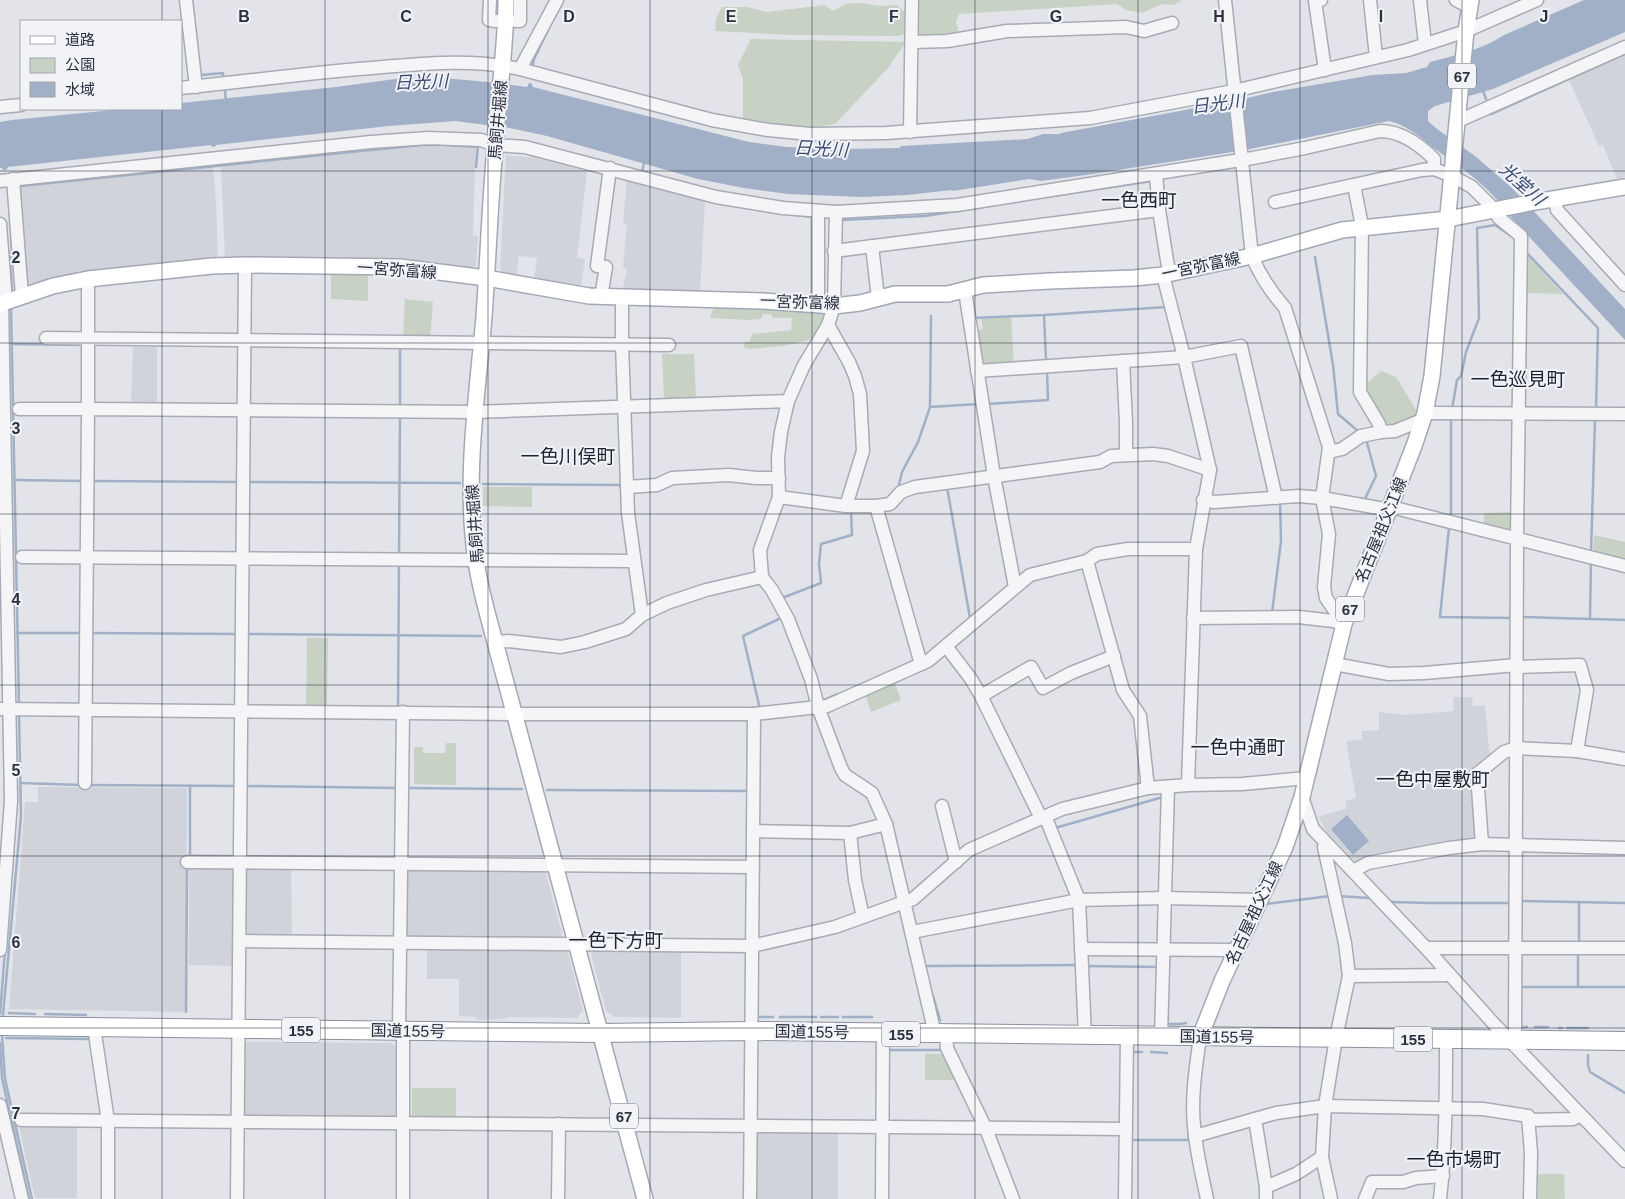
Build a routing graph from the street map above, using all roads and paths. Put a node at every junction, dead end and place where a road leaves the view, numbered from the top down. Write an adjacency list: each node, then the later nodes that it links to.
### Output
1 (186, 0): 24 (street)
2 (490, 0): 13 (street)
3 (506, 0): 21 (main road, 馬飼井堀線)
4 (520, 0): 14 (street)
5 (557, 0): 22 (street)
6 (912, 0): 17 (street)
7 (1225, 0): 26 (street)
8 (1317, 0): 23 (street)
9 (1370, 0): 20 (street)
10 (1420, 0): 18 (street)
11 (1537, 0): 16 (street)
12 (1465, 2): 16 (main road, 名古屋祖父江線 / 67)
13 (496, 21)
14 (515, 21)
15 (1172, 23): 17 (street)
16 (1466, 31): 18 (street); 29 (main road, 名古屋祖父江線 / 67)
17 (912, 42): 30 (street)
18 (1424, 44): 20 (street)
19 (1625, 47): 29 (street)
20 (1376, 57): 23 (street)
21 (502, 69): 22 (street); 24 (street); 31 (main road, 馬飼井堀線)
22 (520, 69): 30 (street)
23 (1325, 70): 26 (street)
24 (196, 87): 25 (street)
25 (182, 88)
26 (1234, 94): 30 (street); 32 (street)
27 (20, 105): 28 (street)
28 (0, 107)
29 (1457, 127): 35 (main road, 名古屋祖父江線 / 67)
30 (910, 132)
31 (495, 143): 33 (street); 37 (street); 56 (main road, 馬飼井堀線)
32 (1242, 159): 34 (street); 36 (street); 52 (street)
33 (610, 168): 44 (street); 61 (street)
34 (1434, 169): 35 (street); 39 (street)
35 (1452, 173): 43 (street); 47 (main road, 名古屋祖父江線 / 67)
36 (1156, 174): 45 (street); 46 (street)
37 (13, 179): 38 (street); 60 (street)
38 (0, 181)
39 (1354, 184): 42 (street); 49 (street)
40 (1625, 187): 41 (main road, 一宮弥富線)
41 (1555, 198): 43 (main road, 一宮弥富線); 58 (street)
42 (1275, 202)
43 (1497, 209): 47 (main road, 一宮弥富線); 83 (street)
44 (818, 210): 46 (street); 65 (street)
45 (1159, 210): 50 (street); 55 (street)
46 (836, 212): 51 (street)
47 (1448, 219): 49 (main road, 一宮弥富線); 85 (main road, 名古屋祖父江線 / 67)
48 (0, 224): 53 (street)
49 (1362, 226): 52 (main road, 一宮弥富線); 87 (street)
50 (872, 246): 51 (street); 63 (street)
51 (834, 251): 66 (street)
52 (1252, 256): 55 (main road, 一宮弥富線); 88 (street)
53 (1, 260): 64 (street)
54 (245, 265): 56 (main road, 一宮弥富線); 57 (main road, 一宮弥富線); 70 (street)
55 (1166, 274): 59 (main road, 一宮弥富線); 74 (street)
56 (486, 278): 61 (main road, 一宮弥富線); 71 (main road, 馬飼井堀線)
57 (88, 279): 60 (main road, 一宮弥富線); 69 (street)
58 (1625, 285)
59 (964, 290): 63 (main road, 一宮弥富線); 76 (street)
60 (22, 296): 64 (main road, 一宮弥富線)
61 (601, 297): 62 (main road, 一宮弥富線)
62 (622, 298): 65 (main road, 一宮弥富線); 72 (street)
63 (878, 298): 66 (main road, 一宮弥富線)
64 (3, 303): 86 (street)
65 (818, 305): 66 (main road, 一宮弥富線)
66 (834, 306): 67 (street)
67 (828, 325): 77 (street); 99 (street)
68 (46, 338): 69 (street)
69 (88, 339): 70 (street); 80 (street)
70 (245, 340): 71 (street); 81 (street)
71 (481, 343): 72 (street); 82 (main road, 馬飼井堀線)
72 (622, 344): 73 (street); 78 (street)
73 (669, 345)
74 (1184, 357): 75 (street); 90 (street); 96 (street)
75 (1123, 361): 76 (street); 89 (street)
76 (977, 371): 91 (street)
77 (788, 401): 78 (street); 93 (street)
78 (624, 406): 82 (street); 94 (street)
79 (19, 408): 80 (street)
80 (88, 409): 81 (street); 105 (street)
81 (244, 410): 82 (street); 106 (street)
82 (475, 412): 107 (main road, 馬飼井堀線)
83 (1520, 414): 84 (street); 85 (street); 102 (street)
84 (1625, 414)
85 (1423, 417): 87 (street); 101 (main road, 名古屋祖父江線 / 67)
86 (2, 426): 92 (street)
87 (1380, 432): 88 (street)
88 (1328, 452): 97 (street)
89 (1126, 455): 90 (street); 91 (street)
90 (1210, 470): 98 (street)
91 (994, 476): 100 (street); 112 (street)
92 (2, 478): 113 (street)
93 (779, 478): 94 (street); 95 (street)
94 (627, 487): 108 (street)
95 (779, 497): 99 (street); 111 (street)
96 (1276, 498): 97 (street); 98 (street)
97 (1322, 498): 101 (street); 116 (street)
98 (1203, 500): 103 (street)
99 (846, 506): 100 (street)
100 (876, 506): 120 (street)
101 (1391, 508): 102 (street); 116 (main road, 名古屋祖父江線 / 67)
102 (1517, 538): 110 (street); 122 (street)
103 (1196, 549): 109 (street); 115 (street)
104 (22, 557): 105 (street)
105 (86, 557): 106 (street); 126 (street)
106 (243, 559): 107 (street); 127 (street)
107 (476, 561): 108 (street); 117 (main road, 馬飼井堀線)
108 (634, 561): 114 (street)
109 (1087, 561): 112 (street); 119 (street)
110 (1625, 566)
111 (762, 577): 114 (street); 124 (street)
112 (1015, 587): 118 (street)
113 (4, 600): 125 (street)
114 (642, 615): 117 (street)
115 (1193, 618): 116 (street); 136 (street)
116 (1344, 624): 121 (main road, 名古屋祖父江線 / 67)
117 (495, 642): 129 (main road, 馬飼井堀線)
118 (946, 646): 120 (street); 123 (street)
119 (1114, 656): 123 (street); 137 (street)
120 (921, 664): 124 (street)
121 (1334, 664): 122 (street); 134 (main road, 名古屋祖父江線 / 67)
122 (1517, 666): 131 (street); 132 (street)
123 (981, 696): 141 (street)
124 (818, 707): 130 (street); 142 (street)
125 (11, 709): 126 (street); 156 (street)
126 (86, 709): 127 (street); 135 (street)
127 (242, 711): 128 (street); 151 (street)
128 (403, 712): 129 (street); 152 (street)
129 (514, 714): 130 (street); 153 (main road, 馬飼井堀線)
130 (754, 714): 143 (street)
131 (1516, 748): 132 (street); 146 (street); 147 (street)
132 (1577, 751): 133 (street)
133 (1625, 759)
134 (1306, 778): 136 (street); 139 (main road, 名古屋祖父江線 / 67)
135 (85, 784)
136 (1188, 785): 138 (street)
137 (1148, 788): 138 (street); 141 (street)
138 (1168, 788): 157 (street)
139 (1302, 797): 145 (street); 159 (main road, 名古屋祖父江線 / 67)
140 (942, 806): 150 (street)
141 (1043, 817): 150 (street); 158 (street)
142 (886, 824): 144 (street); 160 (street)
143 (753, 831): 144 (street); 154 (street)
144 (850, 832): 161 (street)
145 (1326, 843): 155 (street); 175 (street)
146 (1482, 844): 147 (street); 155 (street)
147 (1516, 845): 148 (street); 169 (street)
148 (1625, 848)
149 (187, 862): 151 (street)
150 (956, 862): 160 (street)
151 (241, 863): 152 (street); 163 (street)
152 (401, 864): 153 (street); 164 (street)
153 (556, 866): 154 (street); 165 (main road, 馬飼井堀線)
154 (752, 867): 166 (street)
155 (1353, 871): 168 (street)
156 (3, 875): 172 (street)
157 (1164, 898): 158 (street); 159 (street); 167 (street)
158 (1079, 900): 162 (street); 171 (street)
159 (1261, 900): 173 (main road, 名古屋祖父江線 / 67)
160 (905, 901): 161 (street); 162 (street)
161 (863, 917): 166 (street)
162 (912, 932): 183 (street)
163 (240, 942): 164 (street); 178 (street)
164 (400, 943): 165 (street); 179 (street)
165 (577, 944): 166 (street); 181 (main road, 馬飼井堀線)
166 (752, 946): 180 (street)
167 (1163, 948): 171 (street); 173 (street); 186 (street)
168 (1426, 948): 169 (street); 174 (street)
169 (1516, 948): 170 (street); 190 (street)
170 (1625, 948)
171 (1081, 949): 184 (street)
172 (0, 950)
173 (1237, 950): 187 (main road, 名古屋祖父江線 / 67)
174 (1450, 975): 175 (street); 190 (street)
175 (1349, 976): 188 (street)
176 (0, 1026): 177 (highway, 国道155号 / 155)
177 (94, 1027): 178 (highway, 国道155号 / 155); 199 (street)
178 (239, 1029): 179 (highway, 国道155号 / 155); 200 (street)
179 (401, 1031): 181 (highway, 国道155号 / 155); 201 (street)
180 (752, 1031): 181 (highway, 国道155号 / 155); 182 (highway, 国道155号 / 155); 204 (street)
181 (601, 1033): 203 (main road, 67)
182 (883, 1033): 183 (highway, 国道155号 / 155); 205 (street)
183 (940, 1034): 184 (highway, 国道155号 / 155); 206 (street)
184 (1085, 1036): 185 (highway, 国道155号 / 155)
185 (1126, 1036): 186 (highway, 国道155号 / 155); 207 (street)
186 (1160, 1036): 187 (highway, 国道155号 / 155)
187 (1200, 1037): 188 (highway, 国道155号 / 155); 208 (street)
188 (1336, 1038): 189 (highway, 国道155号 / 155); 193 (street)
189 (1446, 1039): 190 (highway, 国道155号 / 155); 194 (street)
190 (1512, 1040): 191 (highway, 国道155号 / 155); 195 (street)
191 (1625, 1041)
192 (0, 1105): 209 (street)
193 (1325, 1106): 194 (street); 196 (street); 211 (street)
194 (1445, 1108): 198 (street); 213 (street)
195 (1581, 1115): 198 (street); 210 (street)
196 (1255, 1119): 208 (street); 214 (street)
197 (21, 1120): 199 (street)
198 (1528, 1120): 229 (street)
199 (108, 1121): 200 (street); 216 (street)
200 (238, 1122): 201 (street); 217 (street)
201 (403, 1123): 202 (street); 218 (street)
202 (559, 1124): 203 (street); 219 (street)
203 (626, 1124): 204 (street); 220 (main road, 67)
204 (750, 1126): 205 (street); 221 (street)
205 (882, 1128): 206 (street); 222 (street)
206 (986, 1128): 207 (street); 223 (street)
207 (1126, 1129): 224 (street)
208 (1195, 1136): 225 (street)
209 (5, 1146): 215 (street)
210 (1620, 1148): 212 (street)
211 (1322, 1157): 214 (street); 226 (street)
212 (1625, 1161)
213 (1443, 1176): 227 (street); 228 (street)
214 (1266, 1193)
215 (22, 1199)
216 (108, 1199)
217 (237, 1199)
218 (402, 1199)
219 (558, 1199)
220 (645, 1199)
221 (750, 1199)
222 (882, 1199)
223 (1013, 1199)
224 (1125, 1199)
225 (1207, 1199)
226 (1331, 1199)
227 (1365, 1199)
228 (1440, 1199)
229 (1530, 1199)

